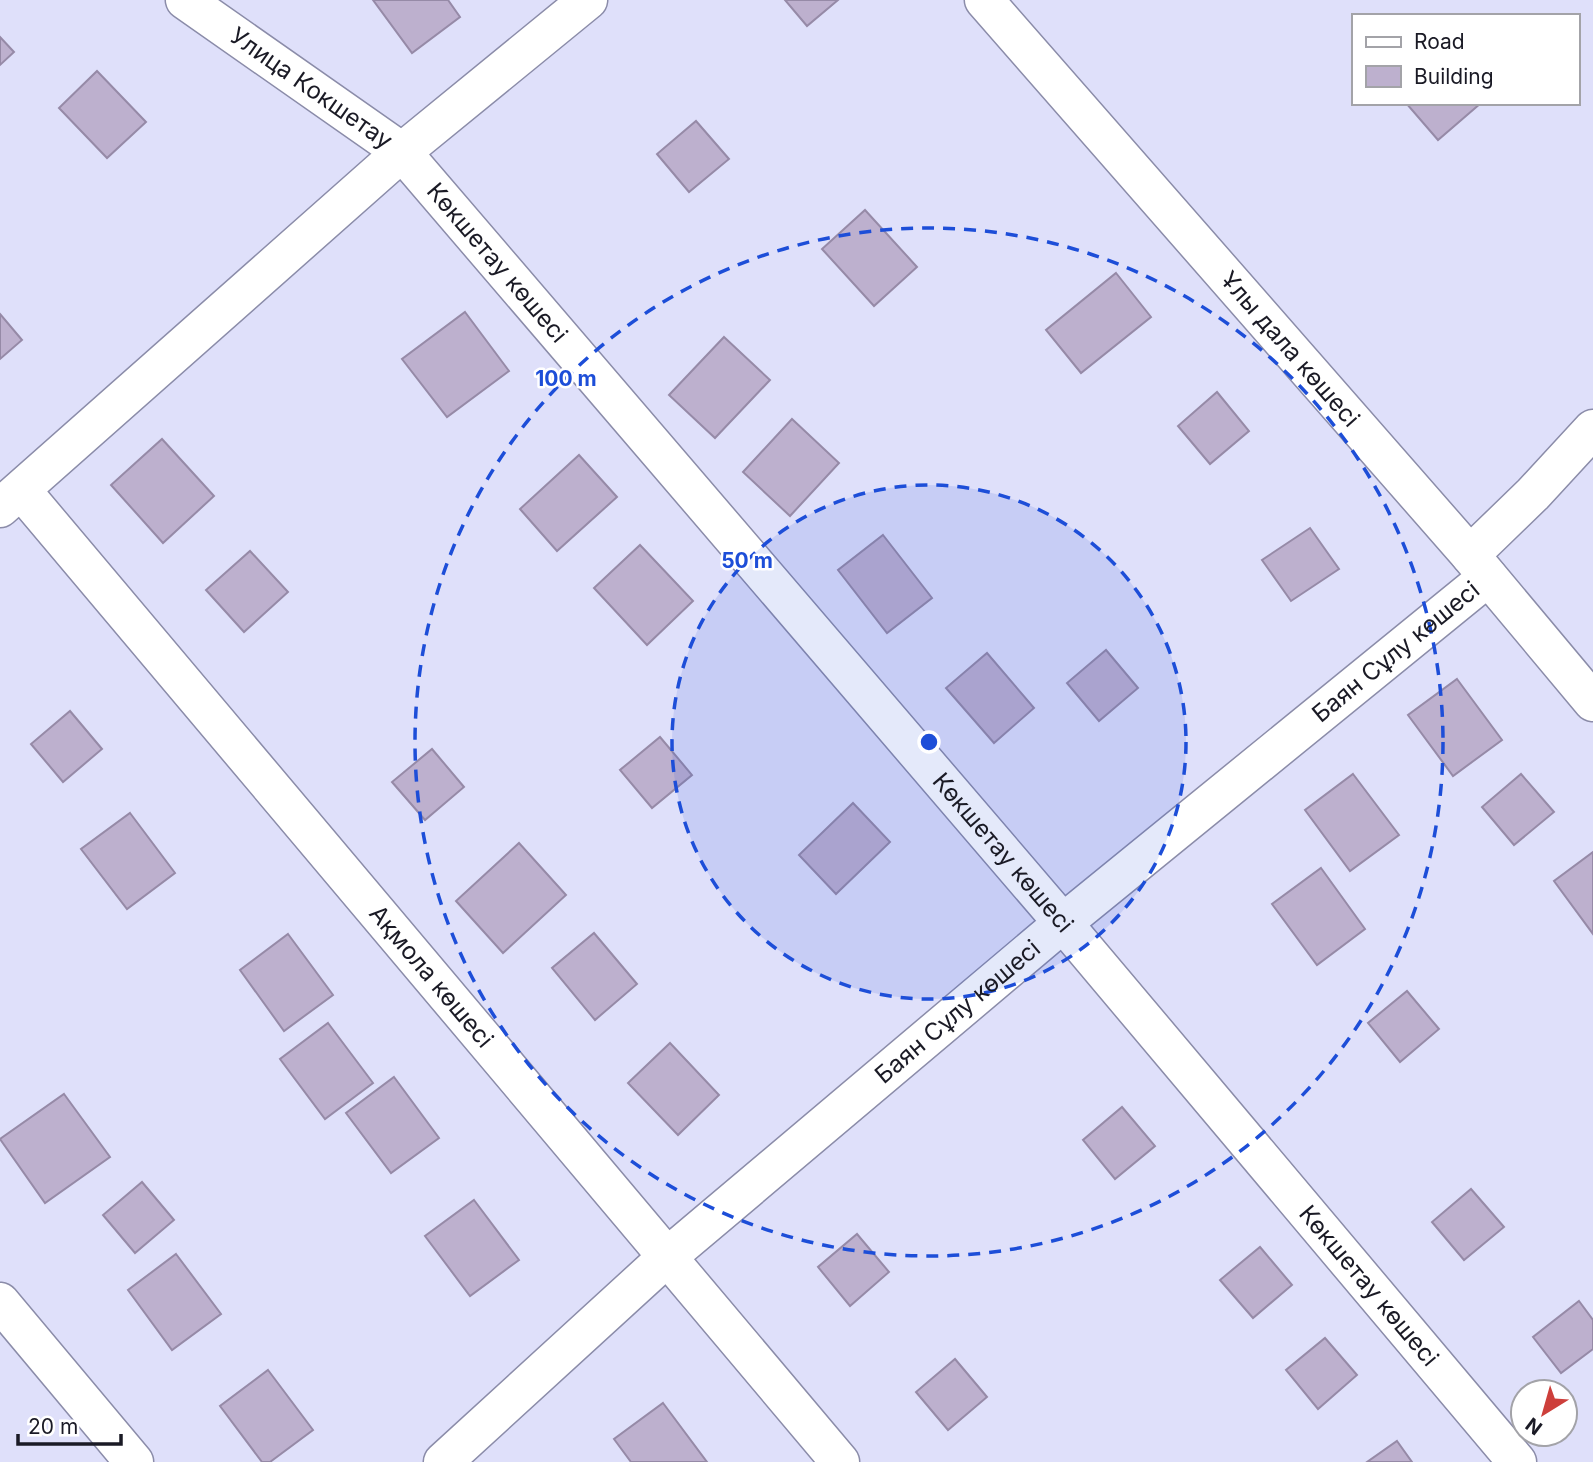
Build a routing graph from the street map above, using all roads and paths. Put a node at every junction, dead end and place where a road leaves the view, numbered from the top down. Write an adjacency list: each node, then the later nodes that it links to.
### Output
1 (185, 0): 4 (street, Улица Кокшетау)
2 (588, 0): 4 (street)
3 (984, 0): 7 (street, Ұлы дала көшесі)
4 (402, 152): 6 (street); 9 (street, Көкшетау көшесі)
5 (1593, 429): 7 (street, Баян Сұлу көшесі)
6 (11, 500): 10 (street, Ақмола көшесі)
7 (1479, 566): 8 (street, Ұлы дала көшесі); 9 (street, Баян Сұлу көшесі)
8 (1593, 702)
9 (1063, 923): 10 (street, Баян Сұлу көшесі); 15 (street, Көкшетау көшесі)
10 (666, 1258): 13 (street, Баян Сұлу көшесі); 14 (street, Ақмола көшесі)
11 (0, 1302): 12 (street)
12 (134, 1462)
13 (443, 1462)
14 (841, 1462)
15 (1517, 1462)

